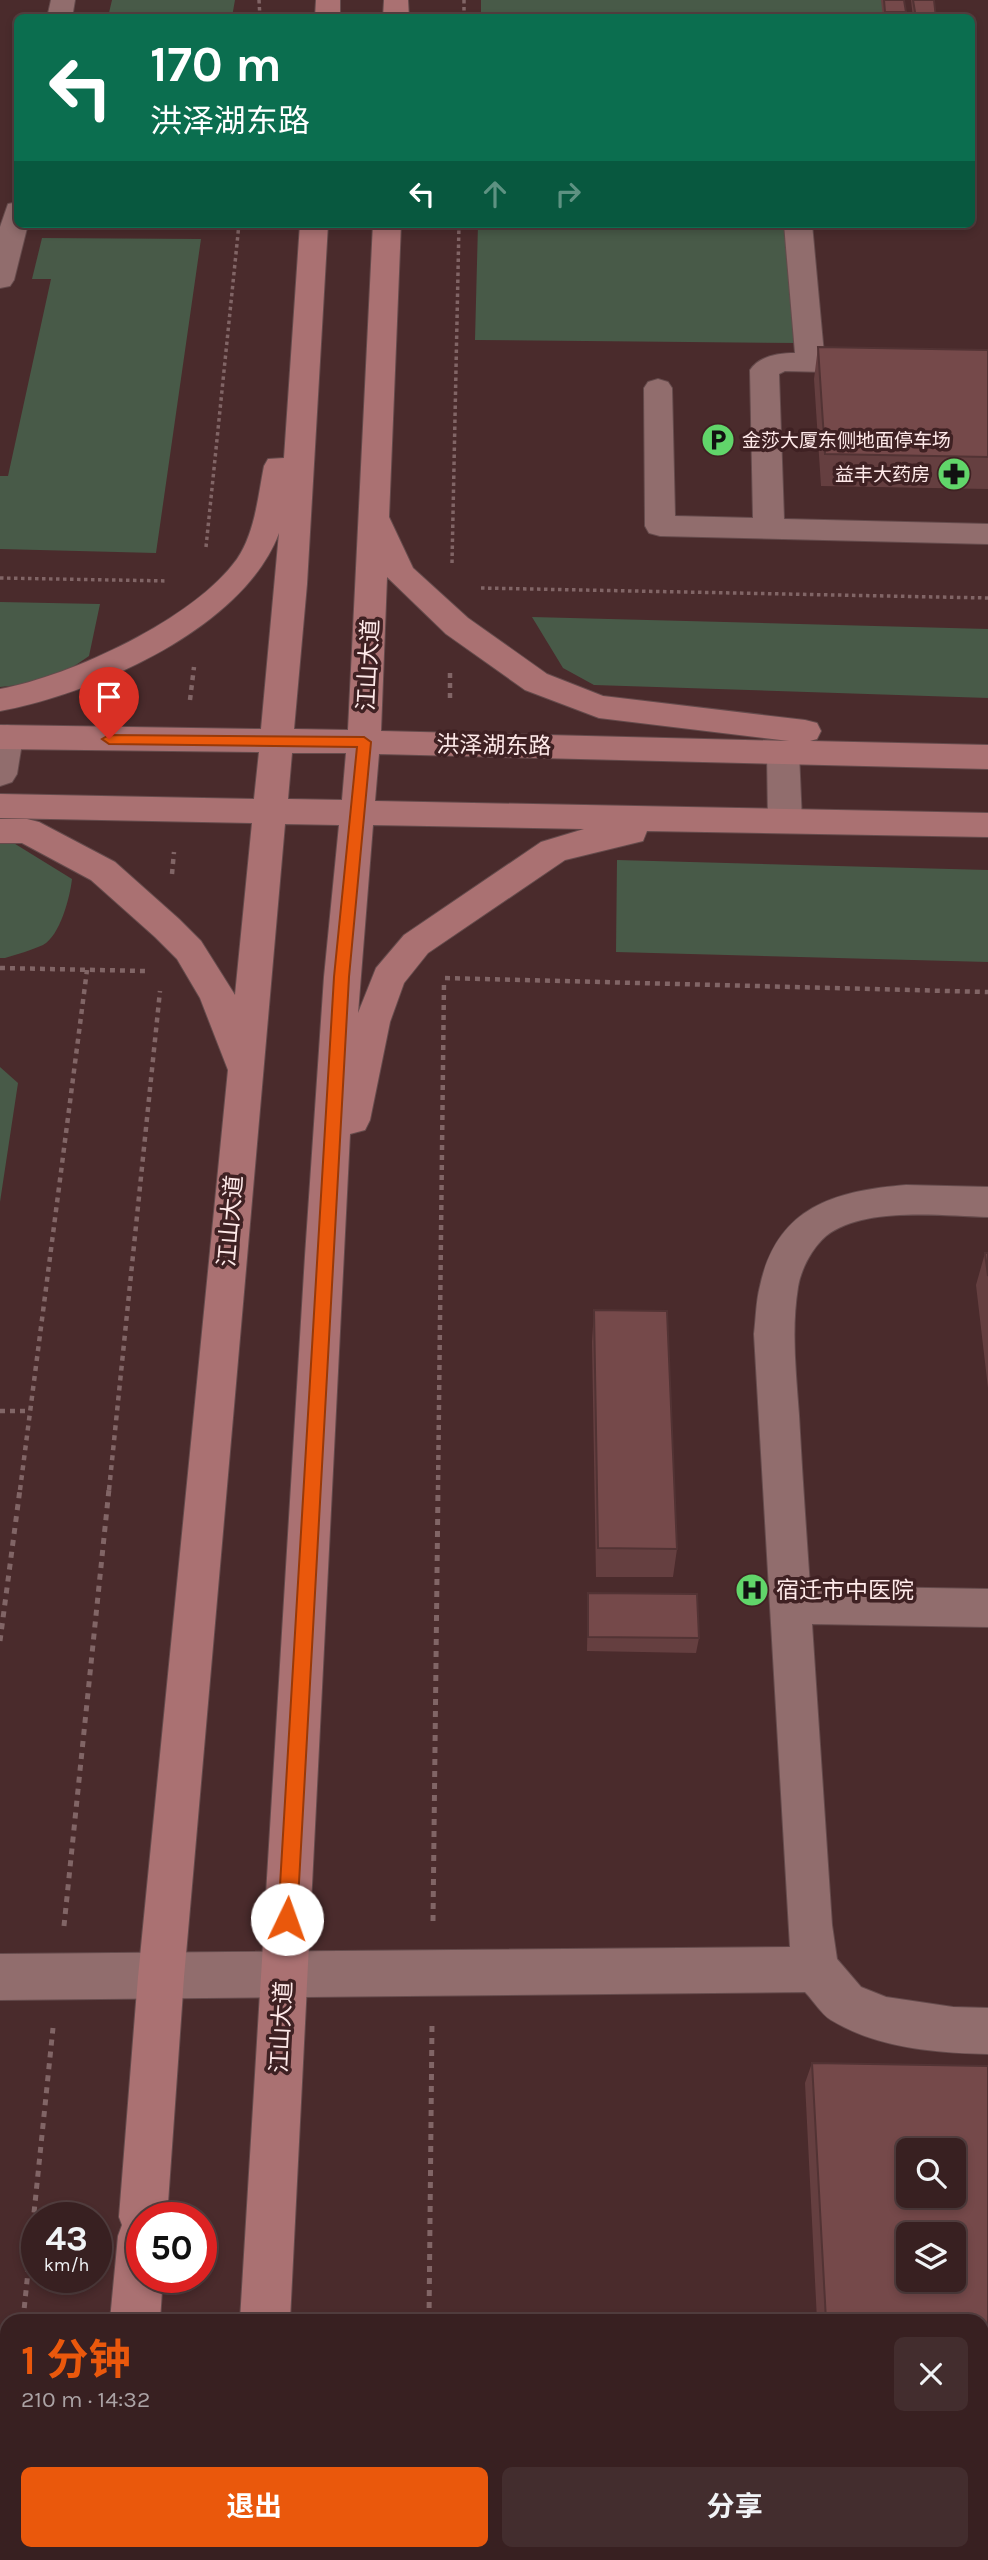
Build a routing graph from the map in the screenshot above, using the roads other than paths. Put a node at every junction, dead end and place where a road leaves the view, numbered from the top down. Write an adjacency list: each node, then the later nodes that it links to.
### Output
1 (14, 223): 5 (lane)
2 (314, 228): 6 (main road, 江山大道)
3 (387, 228): 10 (main road, 江山大道)
4 (798, 228): 7 (lane)
5 (2, 263)
6 (306, 340): 13 (main road); 16 (main road, 江山大道)
7 (810, 363): 8 (lane); 11 (lane)
8 (892, 364)
9 (658, 388): 11 (lane)
10 (374, 512): 15 (main road, 江山大道); 18 (main road)
11 (769, 529): 12 (lane)
12 (988, 534)
13 (0, 700)
14 (4, 737): 16 (main road, 洪泽湖东路); 19 (lane)
15 (364, 742): 16 (main road, 洪泽湖东路); 17 (main road, 洪泽湖东路); 22 (main road, 江山大道)
16 (277, 743): 21 (main road, 江山大道)
17 (783, 753): 18 (main road, 洪泽湖东路); 24 (lane)
18 (988, 755)
19 (0, 774)
20 (0, 806): 21 (main road)
21 (270, 810): 22 (main road); 27 (main road, 江山大道)
22 (358, 811): 23 (main road); 29 (main road, 江山大道)
23 (707, 819): 24 (main road); 29 (main road)
24 (785, 821): 25 (main road)
25 (988, 825)
26 (0, 831): 27 (main road)
27 (244, 1069): 35 (main road, 江山大道)
28 (988, 1202): 30 (lane)
29 (324, 1256): 33 (main road, 江山大道)
30 (789, 1605): 31 (lane); 32 (lane)
31 (988, 1608)
32 (816, 1969): 33 (lane); 36 (lane)
33 (284, 1974): 35 (lane); 40 (main road, 江山大道)
34 (0, 1977): 35 (lane)
35 (161, 1977): 37 (main road, 江山大道)
36 (988, 2031)
37 (144, 2202)
38 (137, 2293): 39 (main road)
39 (136, 2314)
40 (265, 2314)

